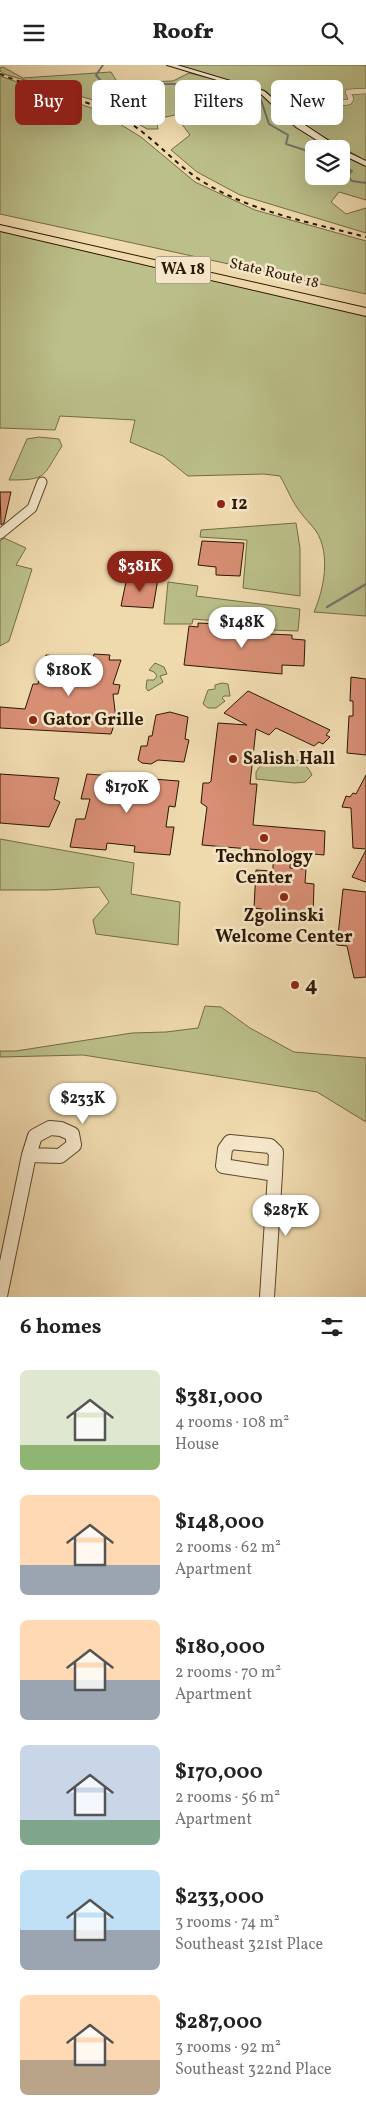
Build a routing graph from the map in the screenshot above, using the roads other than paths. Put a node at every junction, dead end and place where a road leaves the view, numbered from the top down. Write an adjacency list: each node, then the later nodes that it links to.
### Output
1 (170, 65): 3 (main road)
2 (366, 91): 4 (street)
3 (271, 98)
4 (343, 103)
5 (299, 125): 6 (main road)
6 (323, 140)
7 (350, 156): 8 (main road)
8 (366, 164)
9 (0, 219): 11 (highway, State Route 18 / WA 18)
10 (0, 228): 12 (highway, State Route 18 / WA 18)
11 (366, 300)
12 (366, 312)
13 (42, 483): 14 (street)
14 (0, 534)
15 (29, 1155): 17 (street)
16 (275, 1174): 19 (street)
17 (0, 1296): 18 (street)
18 (10, 1297)
19 (267, 1297)

